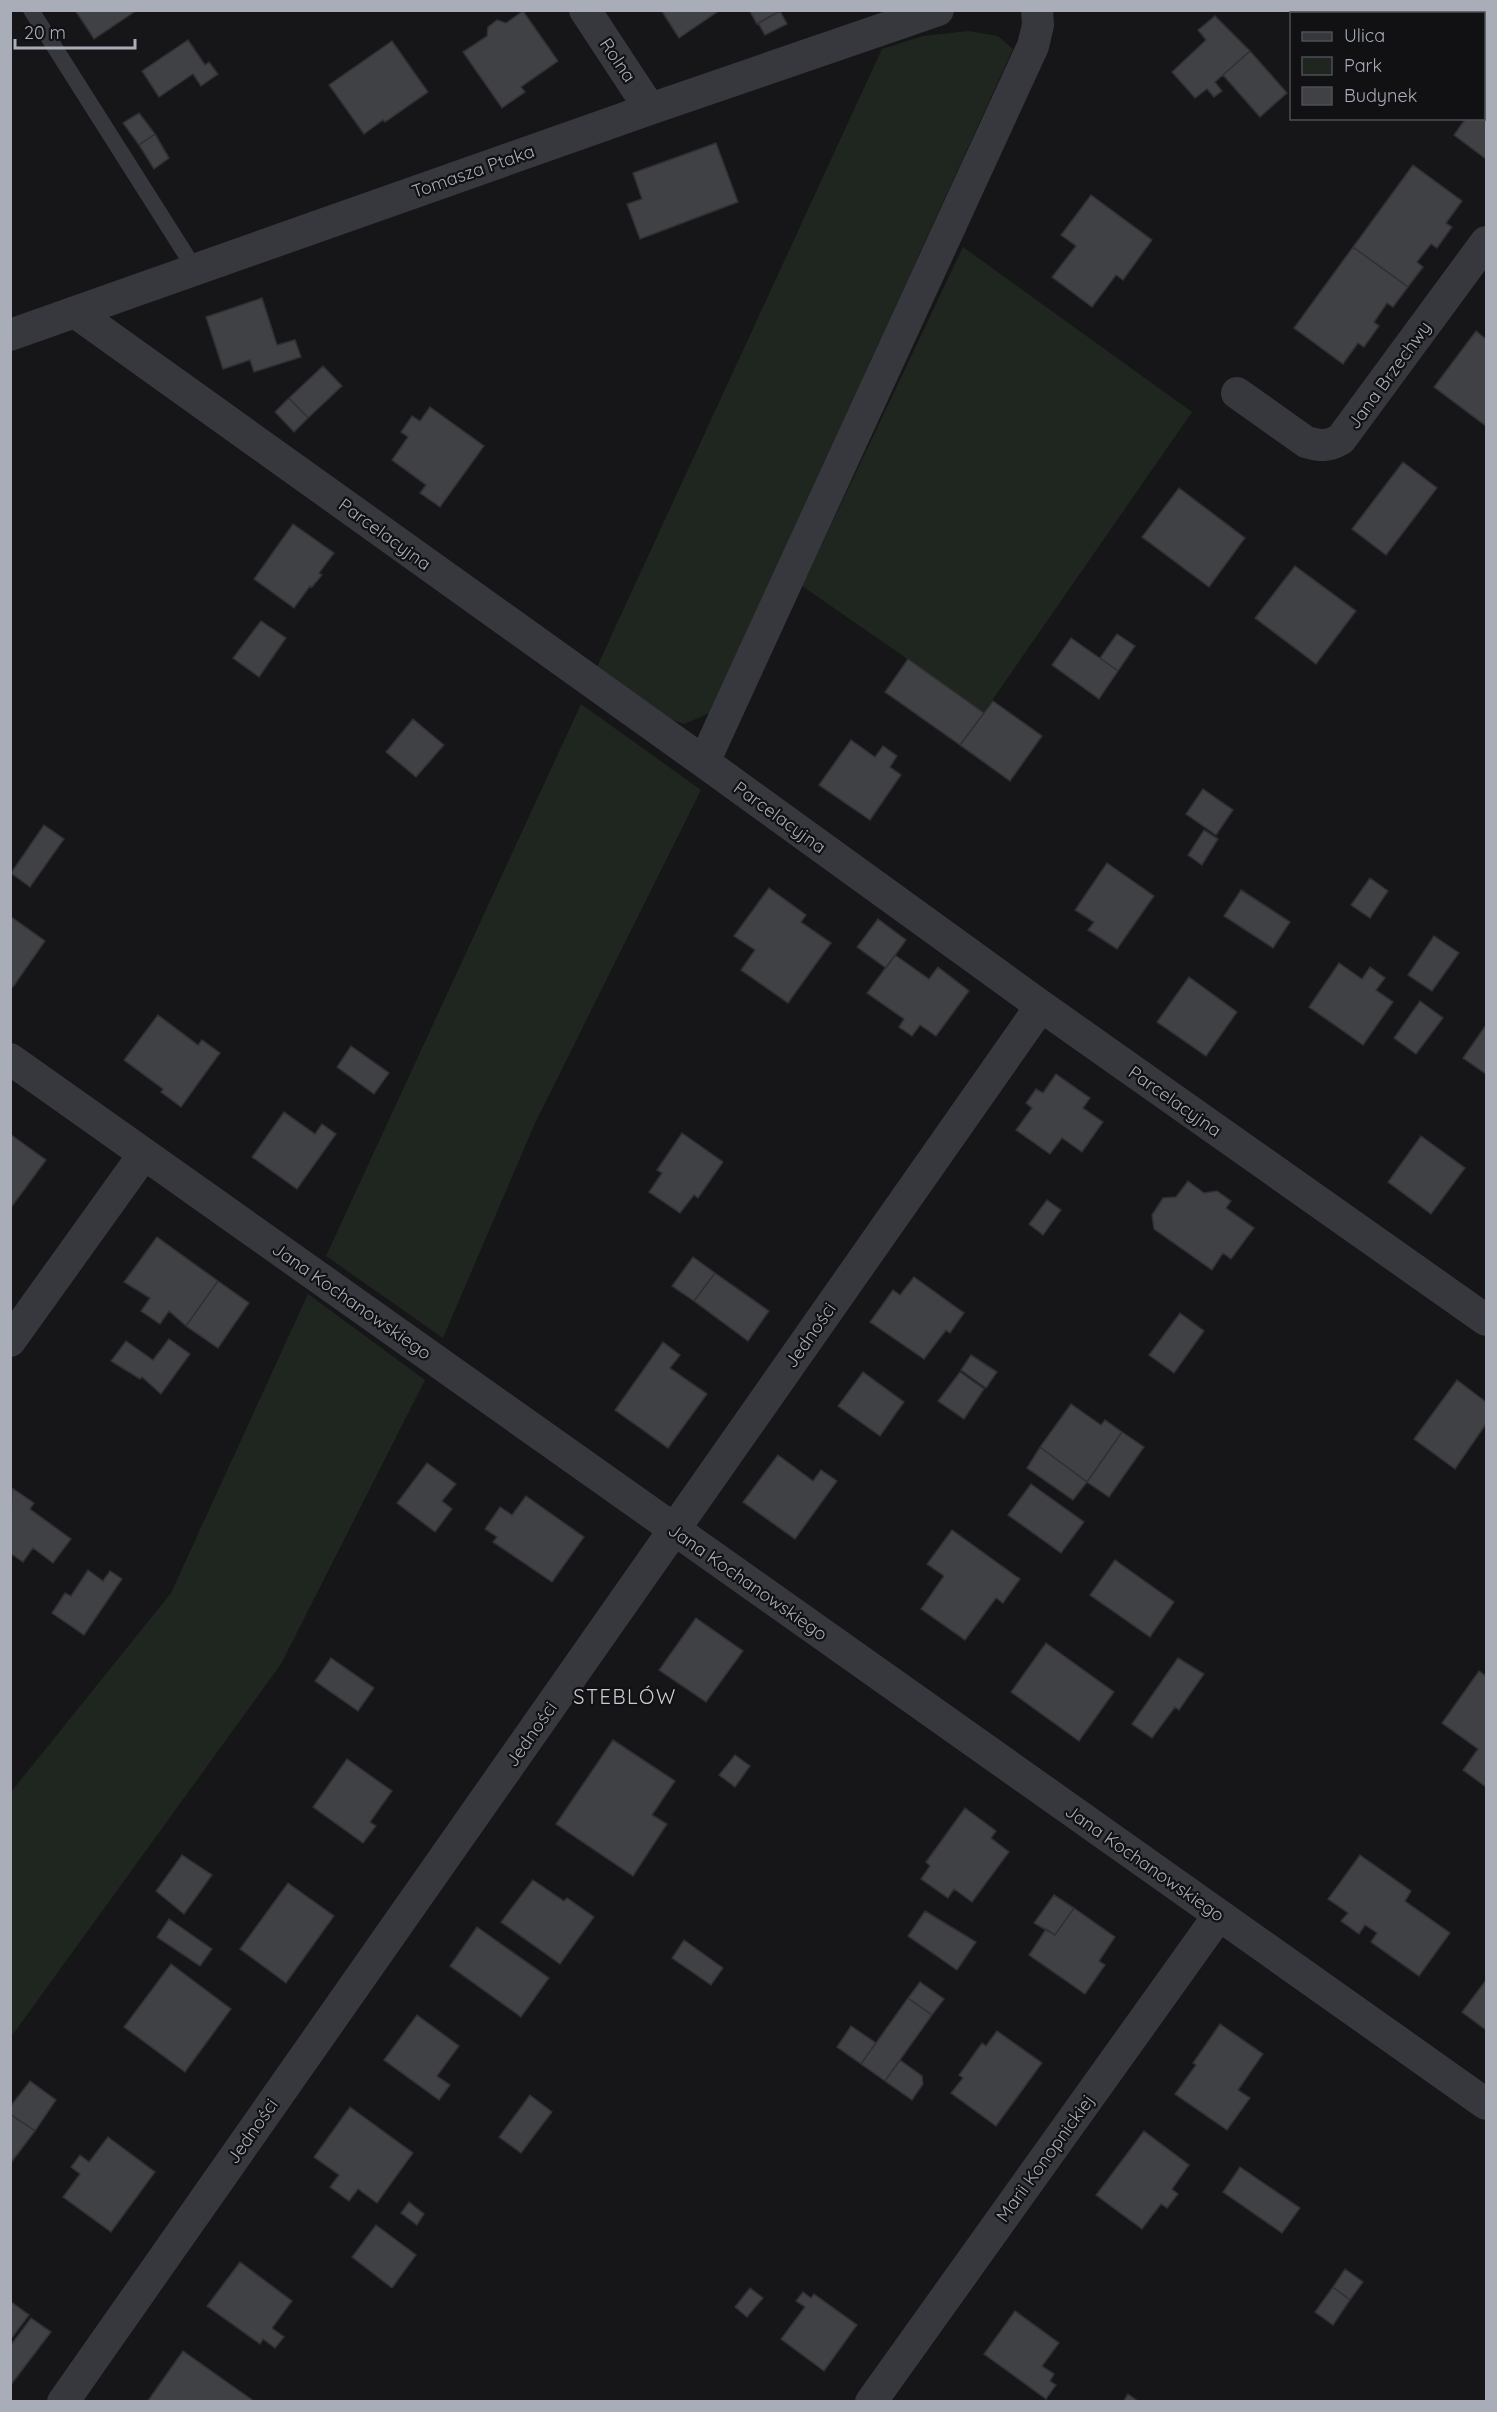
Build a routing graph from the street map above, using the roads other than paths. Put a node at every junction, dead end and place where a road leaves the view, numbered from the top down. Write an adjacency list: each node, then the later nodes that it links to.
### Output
1 (31, 10): 7 (lane)
2 (585, 10): 5 (street, Rolna)
3 (938, 10): 5 (street, Tomasza Ptaka)
4 (1037, 10): 11 (street)
5 (651, 109): 7 (street, Tomasza Ptaka)
6 (1486, 242): 10 (street, Jana Brzechwy)
7 (195, 268): 8 (street, Tomasza Ptaka)
8 (75, 312): 9 (street, Tomasza Ptaka); 11 (street, Parcelacyjna)
9 (10, 335)
10 (1237, 393)
11 (704, 762): 12 (street, Parcelacyjna)
12 (1041, 1006): 15 (street, Parcelacyjna); 17 (street, Jedności)
13 (10, 1059): 14 (street, Jana Kochanowskiego)
14 (144, 1154): 16 (street); 17 (street, Jana Kochanowskiego)
15 (1486, 1320)
16 (10, 1341)
17 (674, 1529): 18 (street, Jana Kochanowskiego); 20 (street, Jedności)
18 (1219, 1915): 19 (street, Jana Kochanowskiego); 21 (street, Marii Konopnickiej)
19 (1486, 2104)
20 (63, 2402)
21 (871, 2402)

